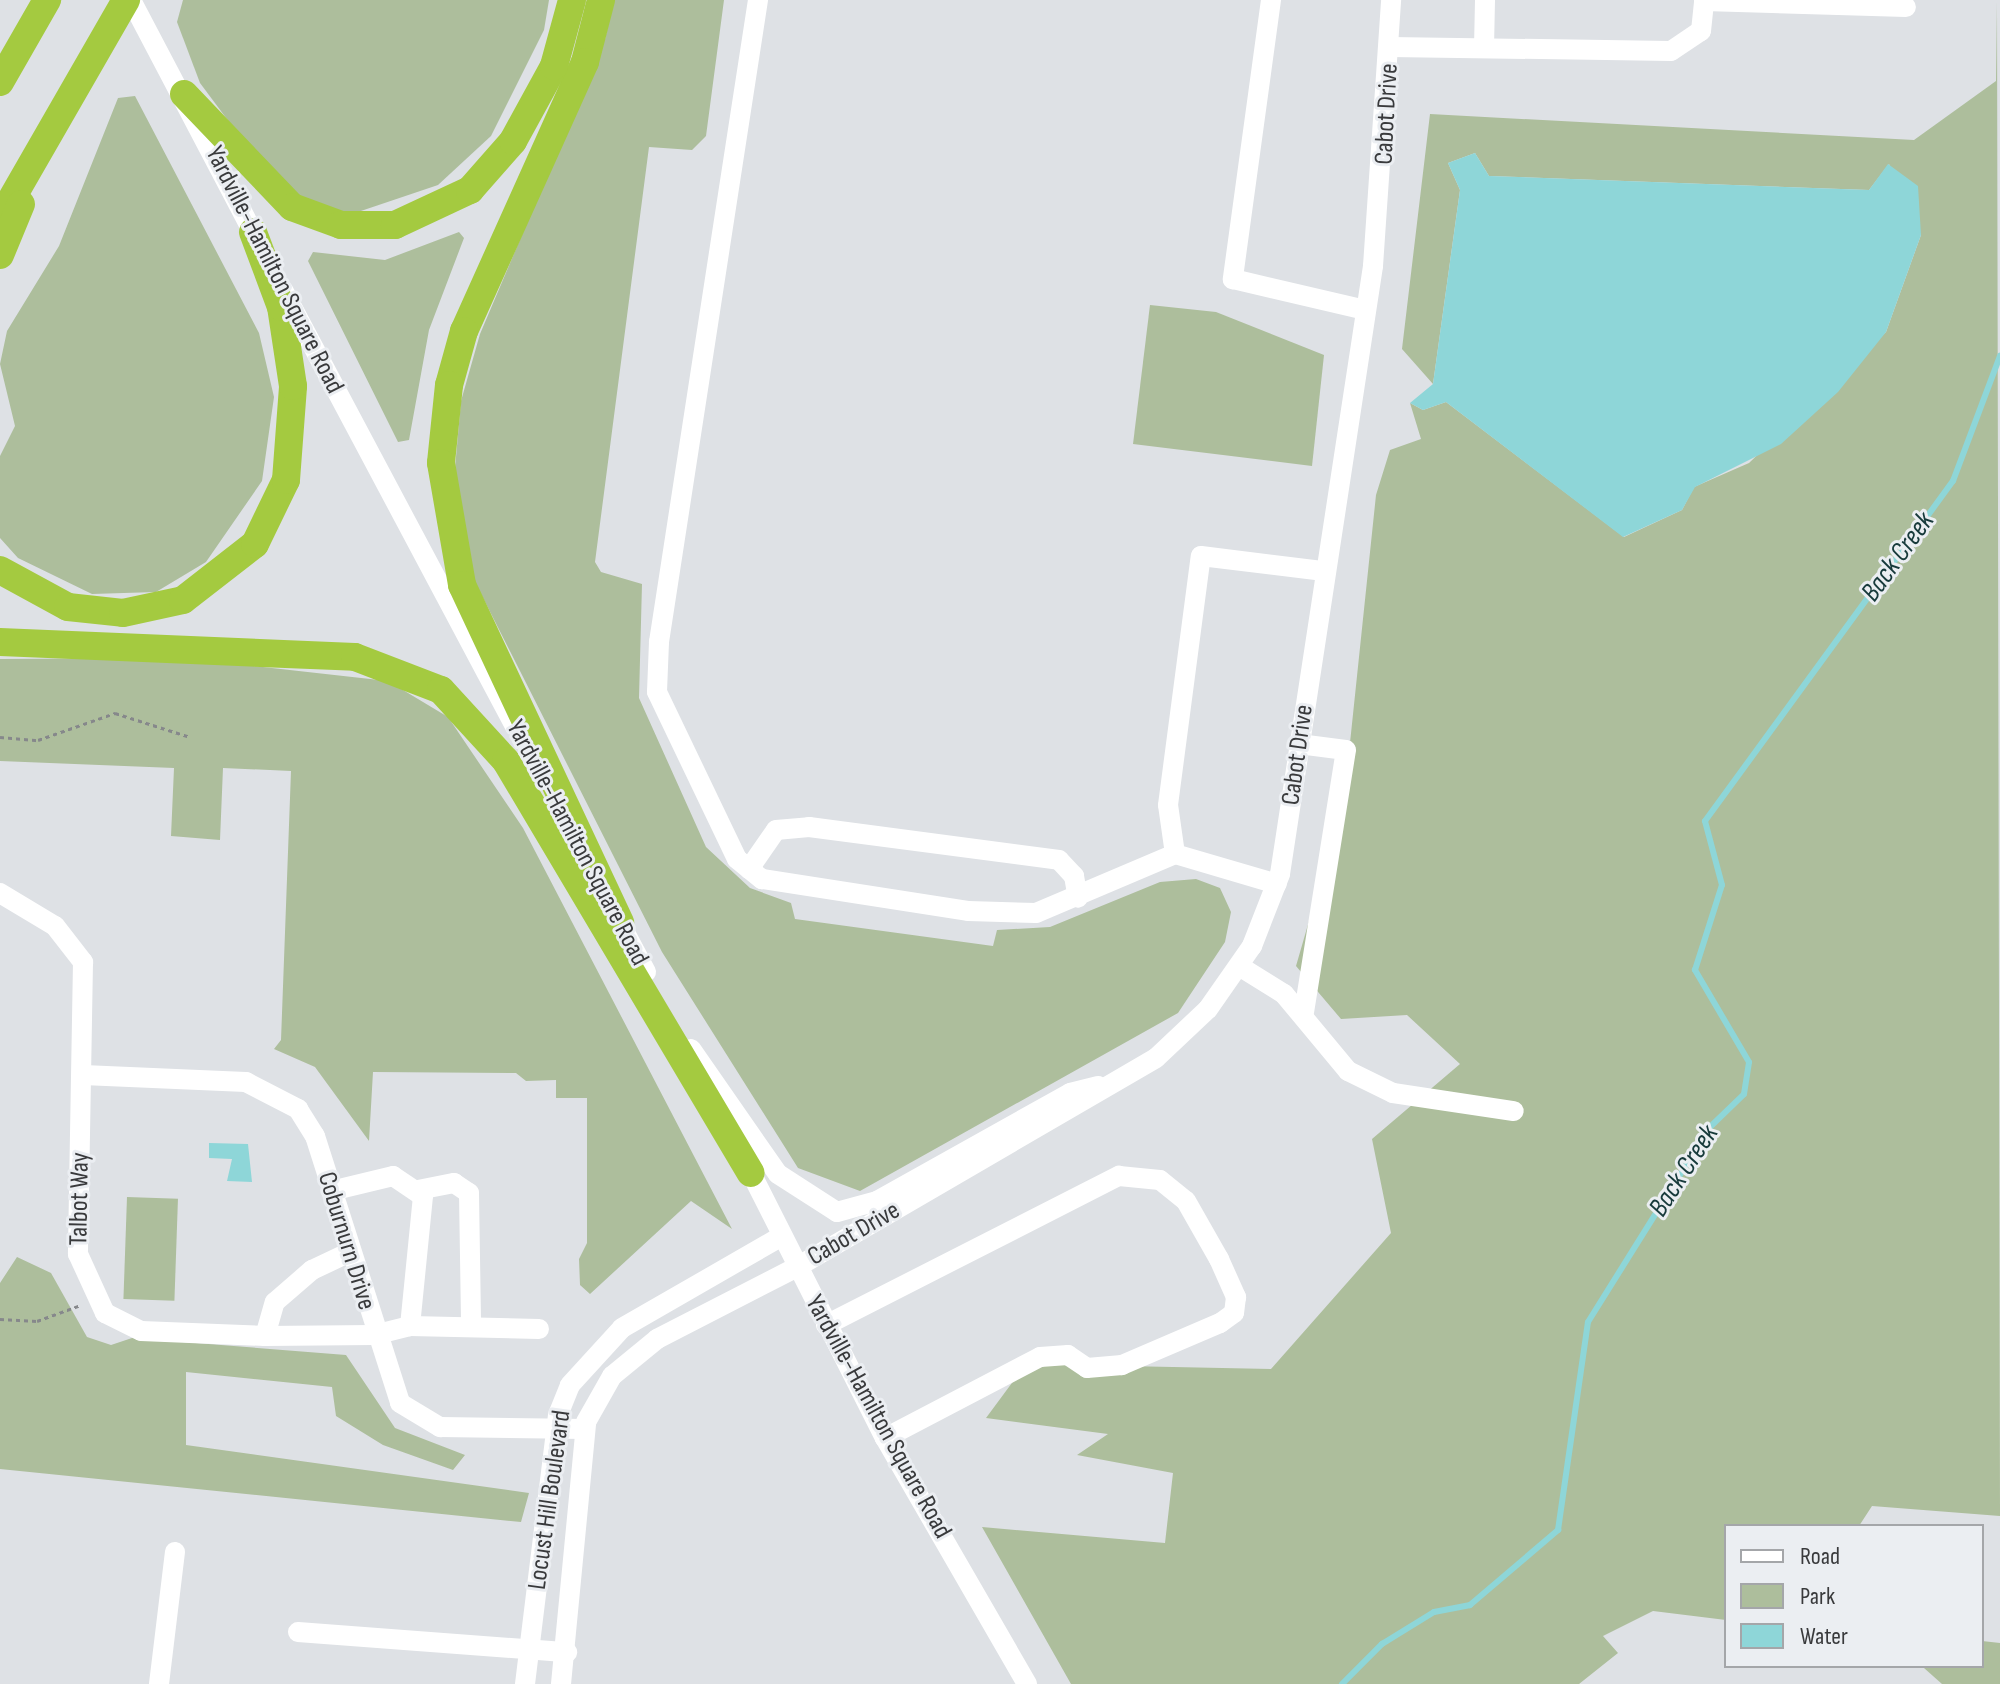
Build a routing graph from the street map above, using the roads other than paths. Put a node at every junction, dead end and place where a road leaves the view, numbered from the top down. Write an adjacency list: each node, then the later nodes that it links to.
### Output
1 (46, 0): 10 (highway); 13 (highway)
2 (128, 0): 14 (street, Yardville-Hamilton Square Road); 15 (highway)
3 (572, 0): 14 (highway)
4 (601, 0): 29 (highway)
5 (758, 0): 25 (street)
6 (1271, 0): 19 (street)
7 (1391, 0): 11 (street, Cabot Drive)
8 (1485, 0): 12 (street)
9 (1906, 7): 12 (street)
10 (0, 47)
11 (1390, 47): 12 (street); 19 (street, Cabot Drive)
12 (1484, 48)
13 (0, 82)
14 (184, 94): 17 (street, Yardville-Hamilton Square Road)
15 (52, 129): 16 (highway); 18 (highway)
16 (0, 219)
17 (253, 232): 20 (highway); 29 (street, Yardville-Hamilton Square Road)
18 (0, 255)
19 (1365, 310): 21 (street, Cabot Drive)
20 (0, 570)
21 (1324, 571): 23 (street, Cabot Drive); 24 (street)
22 (0, 642): 36 (highway)
23 (1299, 744): 26 (street, Cabot Drive); 31 (street)
24 (1175, 854): 26 (street); 28 (street)
25 (749, 869): 28 (street); 28 (street)
26 (1277, 884): 30 (street, Cabot Drive)
27 (0, 893): 33 (street, Talbot Way)
28 (1078, 898)
29 (620, 923): 32 (street, Yardville-Hamilton Square Road)
30 (1239, 966): 31 (street); 34 (street, Cabot Drive)
31 (1304, 1013): 35 (street)
32 (679, 1031): 34 (street); 36 (street, Yardville-Hamilton Square Road)
33 (83, 1075): 38 (street, Coburnurn Drive); 47 (street, Talbot Way)
34 (1122, 1080): 41 (street, Cabot Drive)
35 (1514, 1111)
36 (751, 1173): 39 (street, Yardville-Hamilton Square Road)
37 (418, 1190): 38 (street); 43 (street); 44 (street)
38 (331, 1191): 40 (street, Coburnurn Drive)
39 (780, 1237): 41 (street, Yardville-Hamilton Square Road); 49 (street, Locust Hill Boulevard)
40 (350, 1252): 46 (street, Coburnurn Drive); 47 (street)
41 (797, 1267): 42 (street, Yardville-Hamilton Square Road); 48 (street, Locust Hill Boulevard)
42 (826, 1325): 50 (street, Yardville-Hamilton Square Road); 50 (street)
43 (410, 1326): 44 (street, Talbot Way); 46 (street, Talbot Way)
44 (471, 1327): 45 (street, Talbot Way)
45 (539, 1329)
46 (374, 1335): 47 (street, Talbot Way); 49 (street, Coburnurn Drive)
47 (265, 1336)
48 (585, 1429): 49 (street, Coburnurn Drive); 54 (street, Locust Hill Boulevard)
49 (556, 1432): 53 (street, Locust Hill Boulevard)
50 (885, 1438): 58 (street, Yardville-Hamilton Square Road)
51 (175, 1552): 55 (street)
52 (298, 1632): 53 (street)
53 (529, 1650): 54 (street); 56 (street, Locust Hill Boulevard)
54 (567, 1652): 57 (street, Locust Hill Boulevard)
55 (159, 1684)
56 (525, 1684)
57 (561, 1684)
58 (1027, 1684)

